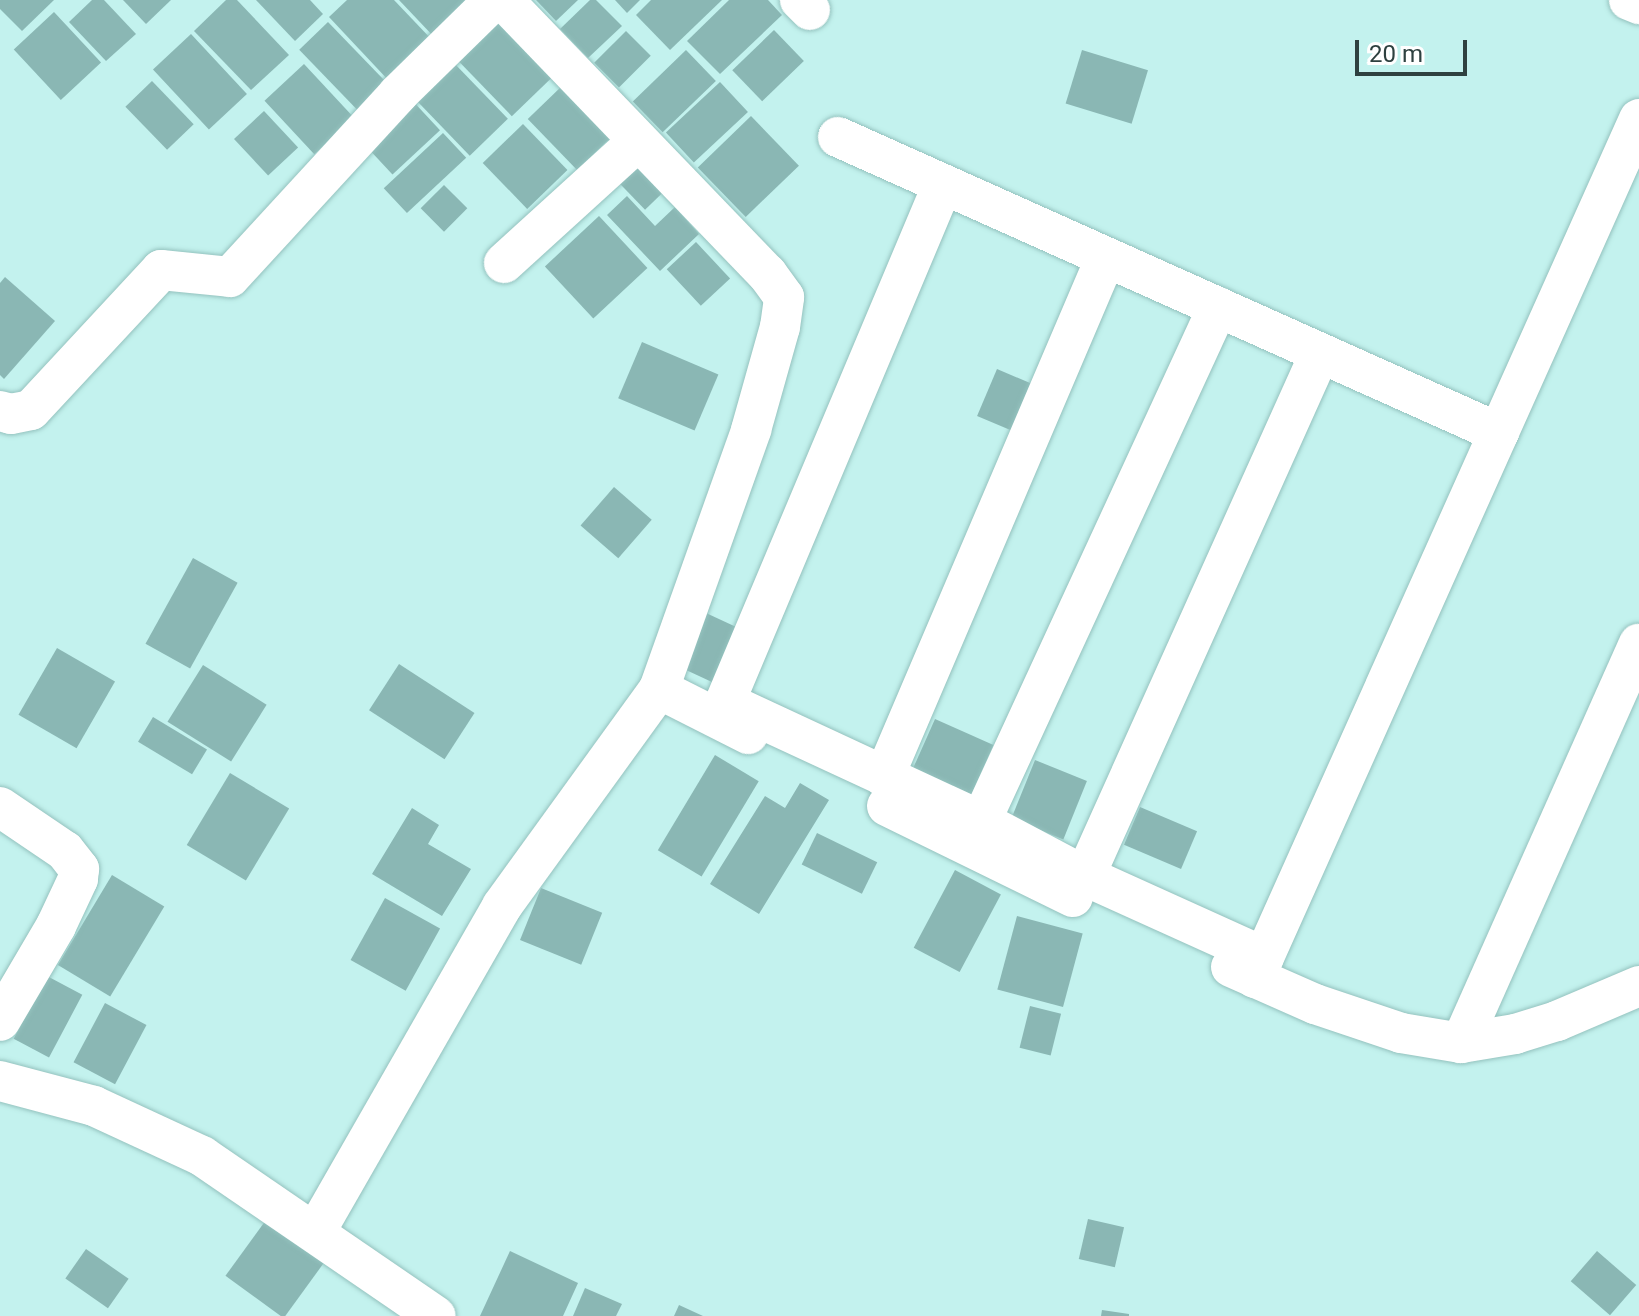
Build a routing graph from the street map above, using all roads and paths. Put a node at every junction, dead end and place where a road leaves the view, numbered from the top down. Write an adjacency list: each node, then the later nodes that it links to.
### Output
1 (494, 0): 13 (street)
2 (503, 0): 7 (street)
3 (1629, 0): 4 (street)
4 (1639, 4)
5 (1639, 119): 14 (street)
6 (838, 137): 8 (street)
7 (638, 141): 10 (street); 16 (street)
8 (943, 184): 9 (street); 17 (street)
9 (1106, 257): 11 (street); 17 (street)
10 (504, 263)
11 (1218, 307): 12 (street); 19 (street)
12 (1320, 353): 14 (street); 20 (street)
13 (0, 411)
14 (1499, 433): 21 (street)
15 (1639, 644): 24 (street)
16 (659, 689): 21 (street); 26 (street)
17 (884, 777): 19 (street)
18 (0, 807): 23 (street)
19 (981, 821): 20 (street)
20 (1085, 876): 21 (street)
21 (1260, 967): 24 (street)
22 (1639, 986): 24 (street)
23 (0, 1021)
24 (1461, 1043)
25 (0, 1081): 26 (street)
26 (316, 1231): 27 (street)
27 (436, 1316)

